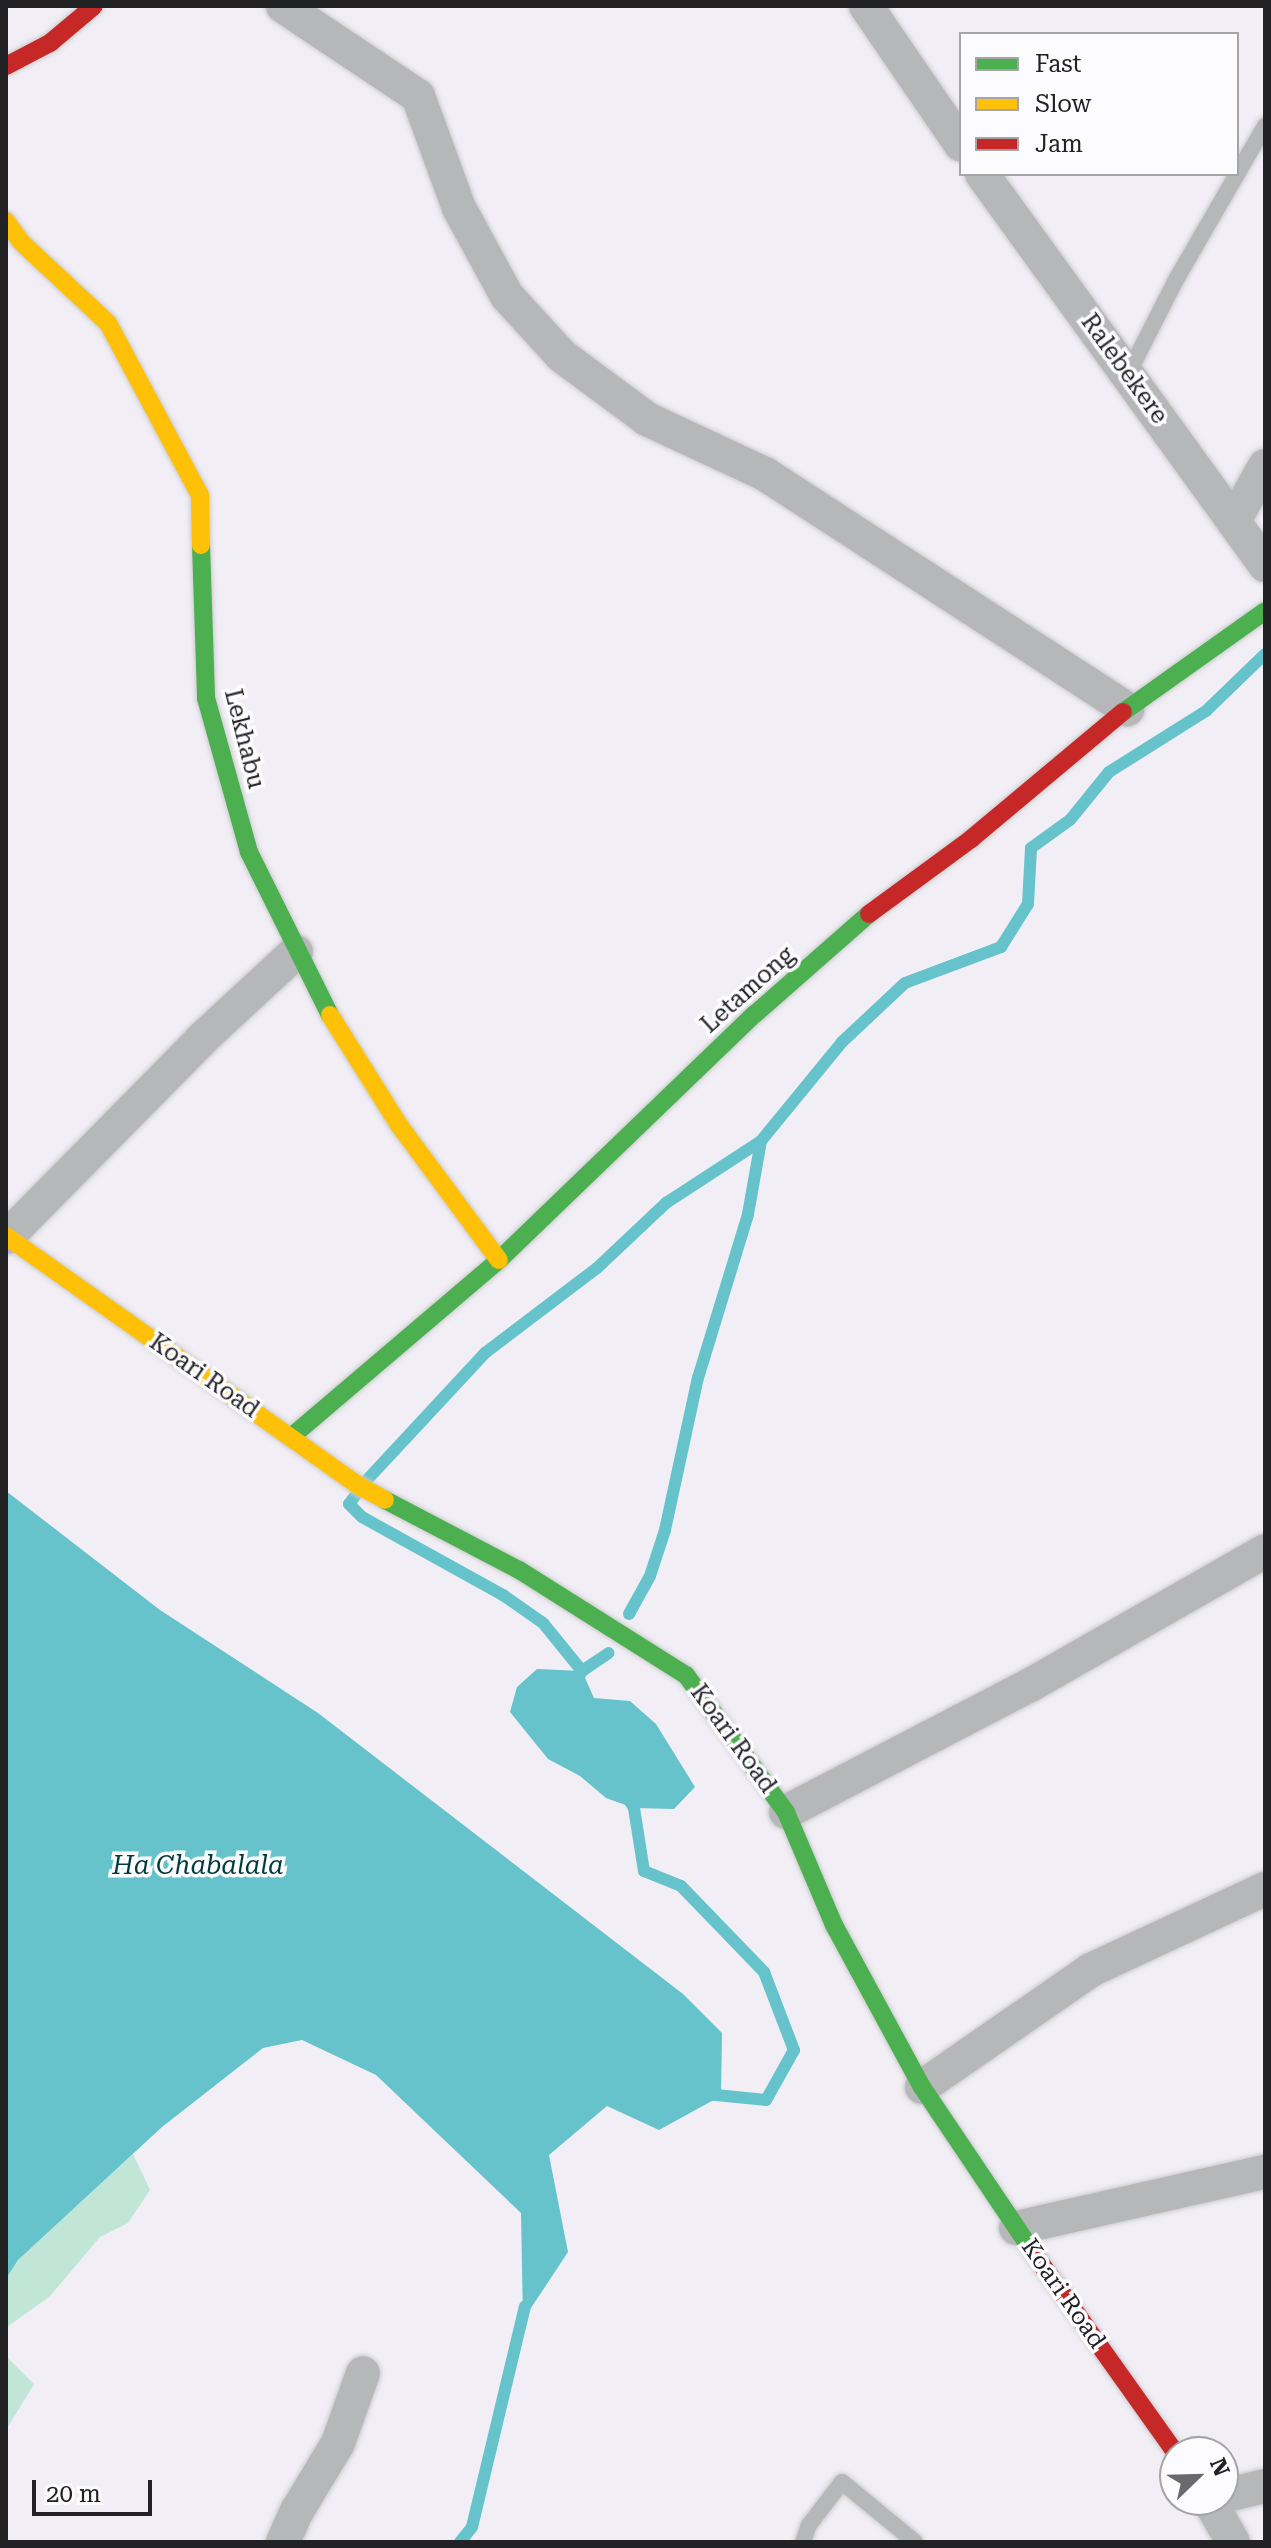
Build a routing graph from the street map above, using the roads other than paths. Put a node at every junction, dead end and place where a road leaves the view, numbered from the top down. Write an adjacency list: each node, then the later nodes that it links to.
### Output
1 (94, 6): 4 (street)
2 (283, 6): 16 (street)
3 (866, 6): 6 (street)
4 (6, 66)
5 (1265, 126): 7 (lane)
6 (959, 142)
7 (1239, 171)
8 (983, 176): 11 (street, Ralebekere)
9 (1236, 176): 11 (lane)
10 (6, 221): 17 (street, Lekhabu)
11 (1128, 374): 13 (street, Ralebekere)
12 (1265, 466): 13 (street)
13 (1235, 519): 14 (street, Ralebekere)
14 (1265, 565)
15 (1265, 611): 16 (street, Letamong)
16 (1127, 709): 19 (street, Letamong)
17 (296, 952): 18 (street); 19 (street, Lekhabu)
18 (7, 1236): 20 (street, Koari Road)
19 (499, 1260): 20 (street, Letamong)
20 (291, 1437): 22 (street, Koari Road)
21 (1265, 1551): 22 (street)
22 (786, 1812): 24 (street, Koari Road)
23 (1265, 1889): 24 (street)
24 (922, 2087): 26 (street, Koari Road)
25 (1265, 2172): 26 (street)
26 (1016, 2228): 28 (street, Koari Road)
27 (363, 2373): 32 (street)
28 (1164, 2436)
29 (1265, 2486): 30 (street)
30 (1239, 2492)
31 (1218, 2516): 35 (street)
32 (283, 2542)
33 (803, 2542): 34 (lane)
34 (915, 2542)
35 (1233, 2542)

